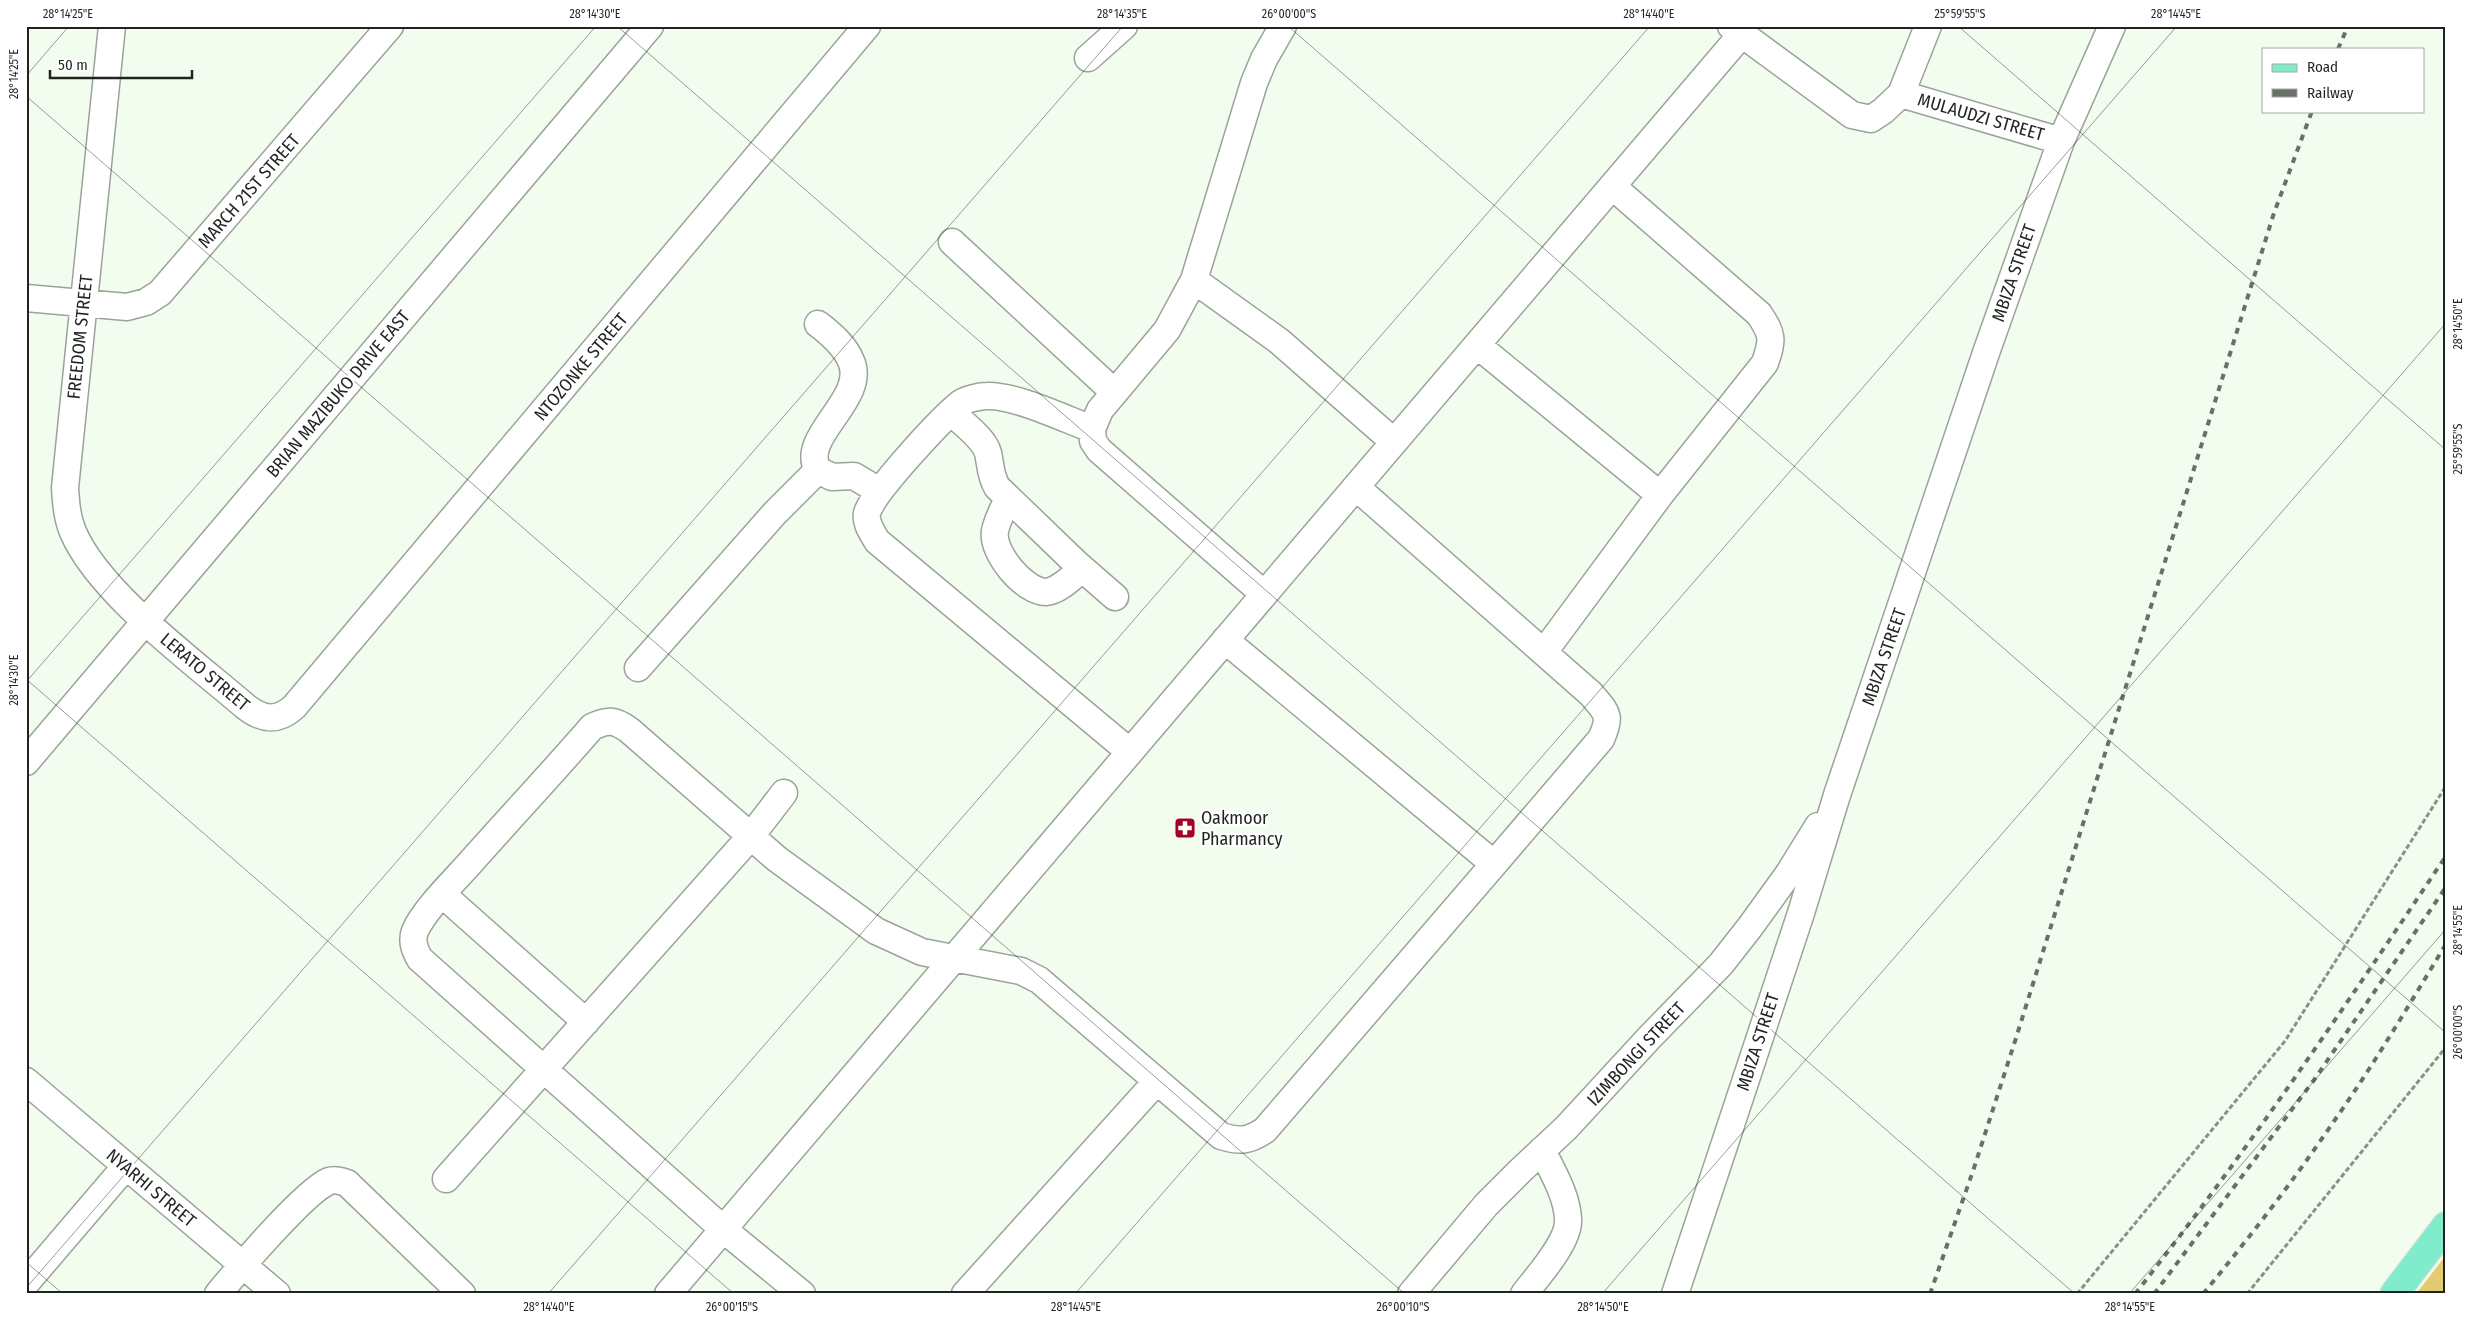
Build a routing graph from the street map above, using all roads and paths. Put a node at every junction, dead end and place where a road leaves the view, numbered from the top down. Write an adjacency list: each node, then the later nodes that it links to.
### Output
1 (112, 26): 17 (street, FREEDOM STREET)
2 (390, 26): 17 (street, MARCH 21ST STREET)
3 (650, 26): 32 (street, BRIAN MAZIBUKO DRIVE EAST)
4 (867, 26): 36 (street, NTOZONKE STREET)
5 (1124, 26): 10 (street)
6 (1284, 26): 15 (street)
7 (1928, 26): 11 (street)
8 (2112, 26): 12 (street, MBIZA STREET)
9 (1736, 30): 11 (street); 13 (street)
10 (1088, 58)
11 (1901, 94): 12 (street, MULAUDZI STREET)
12 (2060, 140): 41 (street, MBIZA STREET)
13 (1612, 186): 19 (street); 27 (street)
14 (952, 242): 20 (street)
15 (1194, 280): 20 (street); 23 (street)
16 (26, 298): 17 (street, MARCH 21ST STREET)
17 (83, 304): 32 (street, FREEDOM STREET)
18 (818, 324): 24 (street)
19 (1477, 345): 23 (street); 27 (street)
20 (1114, 392): 22 (street)
21 (952, 412): 22 (street); 26 (street); 28 (street)
22 (1092, 429): 30 (street)
23 (1394, 442): 25 (street)
24 (818, 470): 26 (street); 35 (street)
25 (1356, 487): 30 (street); 34 (street)
26 (879, 491): 37 (street)
27 (1660, 494): 34 (street)
28 (1008, 498): 29 (street); 29 (street)
29 (1082, 569): 31 (street)
30 (1264, 594): 33 (street)
31 (1115, 597)
32 (146, 620): 36 (street, LERATO STREET); 38 (street, BRIAN MAZIBUKO DRIVE EAST)
33 (1225, 640): 37 (street); 43 (street)
34 (1544, 652): 43 (street)
35 (638, 668)
36 (294, 708)
37 (1130, 752): 45 (street)
38 (26, 762)
39 (2446, 786): 67 (path)
40 (784, 793): 42 (street)
41 (1837, 795): 51 (street, IZIMBONGI STREET); 66 (street, MBIZA STREET)
42 (751, 836): 44 (street); 45 (street); 46 (street)
43 (1494, 864): 50 (street)
44 (442, 894): 46 (street); 48 (street)
45 (953, 959): 50 (street); 55 (street)
46 (586, 1022): 48 (street)
47 (2446, 1047): 68 (path)
48 (544, 1069): 53 (street); 55 (street)
49 (26, 1081): 52 (street, NYARHI STREET)
50 (1157, 1081): 63 (street)
51 (1542, 1150): 64 (street, IZIMBONGI STREET); 65 (street)
52 (126, 1166): 56 (street, NYARHI STREET); 57 (street)
53 (446, 1179)
54 (2446, 1226): 69 (main road)
55 (723, 1229): 61 (street); 62 (street)
56 (243, 1265): 58 (street); 59 (street, NYARHI STREET); 60 (street)
57 (26, 1283)
58 (218, 1294)
59 (277, 1294)
60 (462, 1294)
61 (668, 1294)
62 (802, 1294)
63 (965, 1294)
64 (1411, 1294)
65 (1524, 1294)
66 (1675, 1294)
67 (2077, 1294)
68 (2248, 1294)
69 (2394, 1294)

